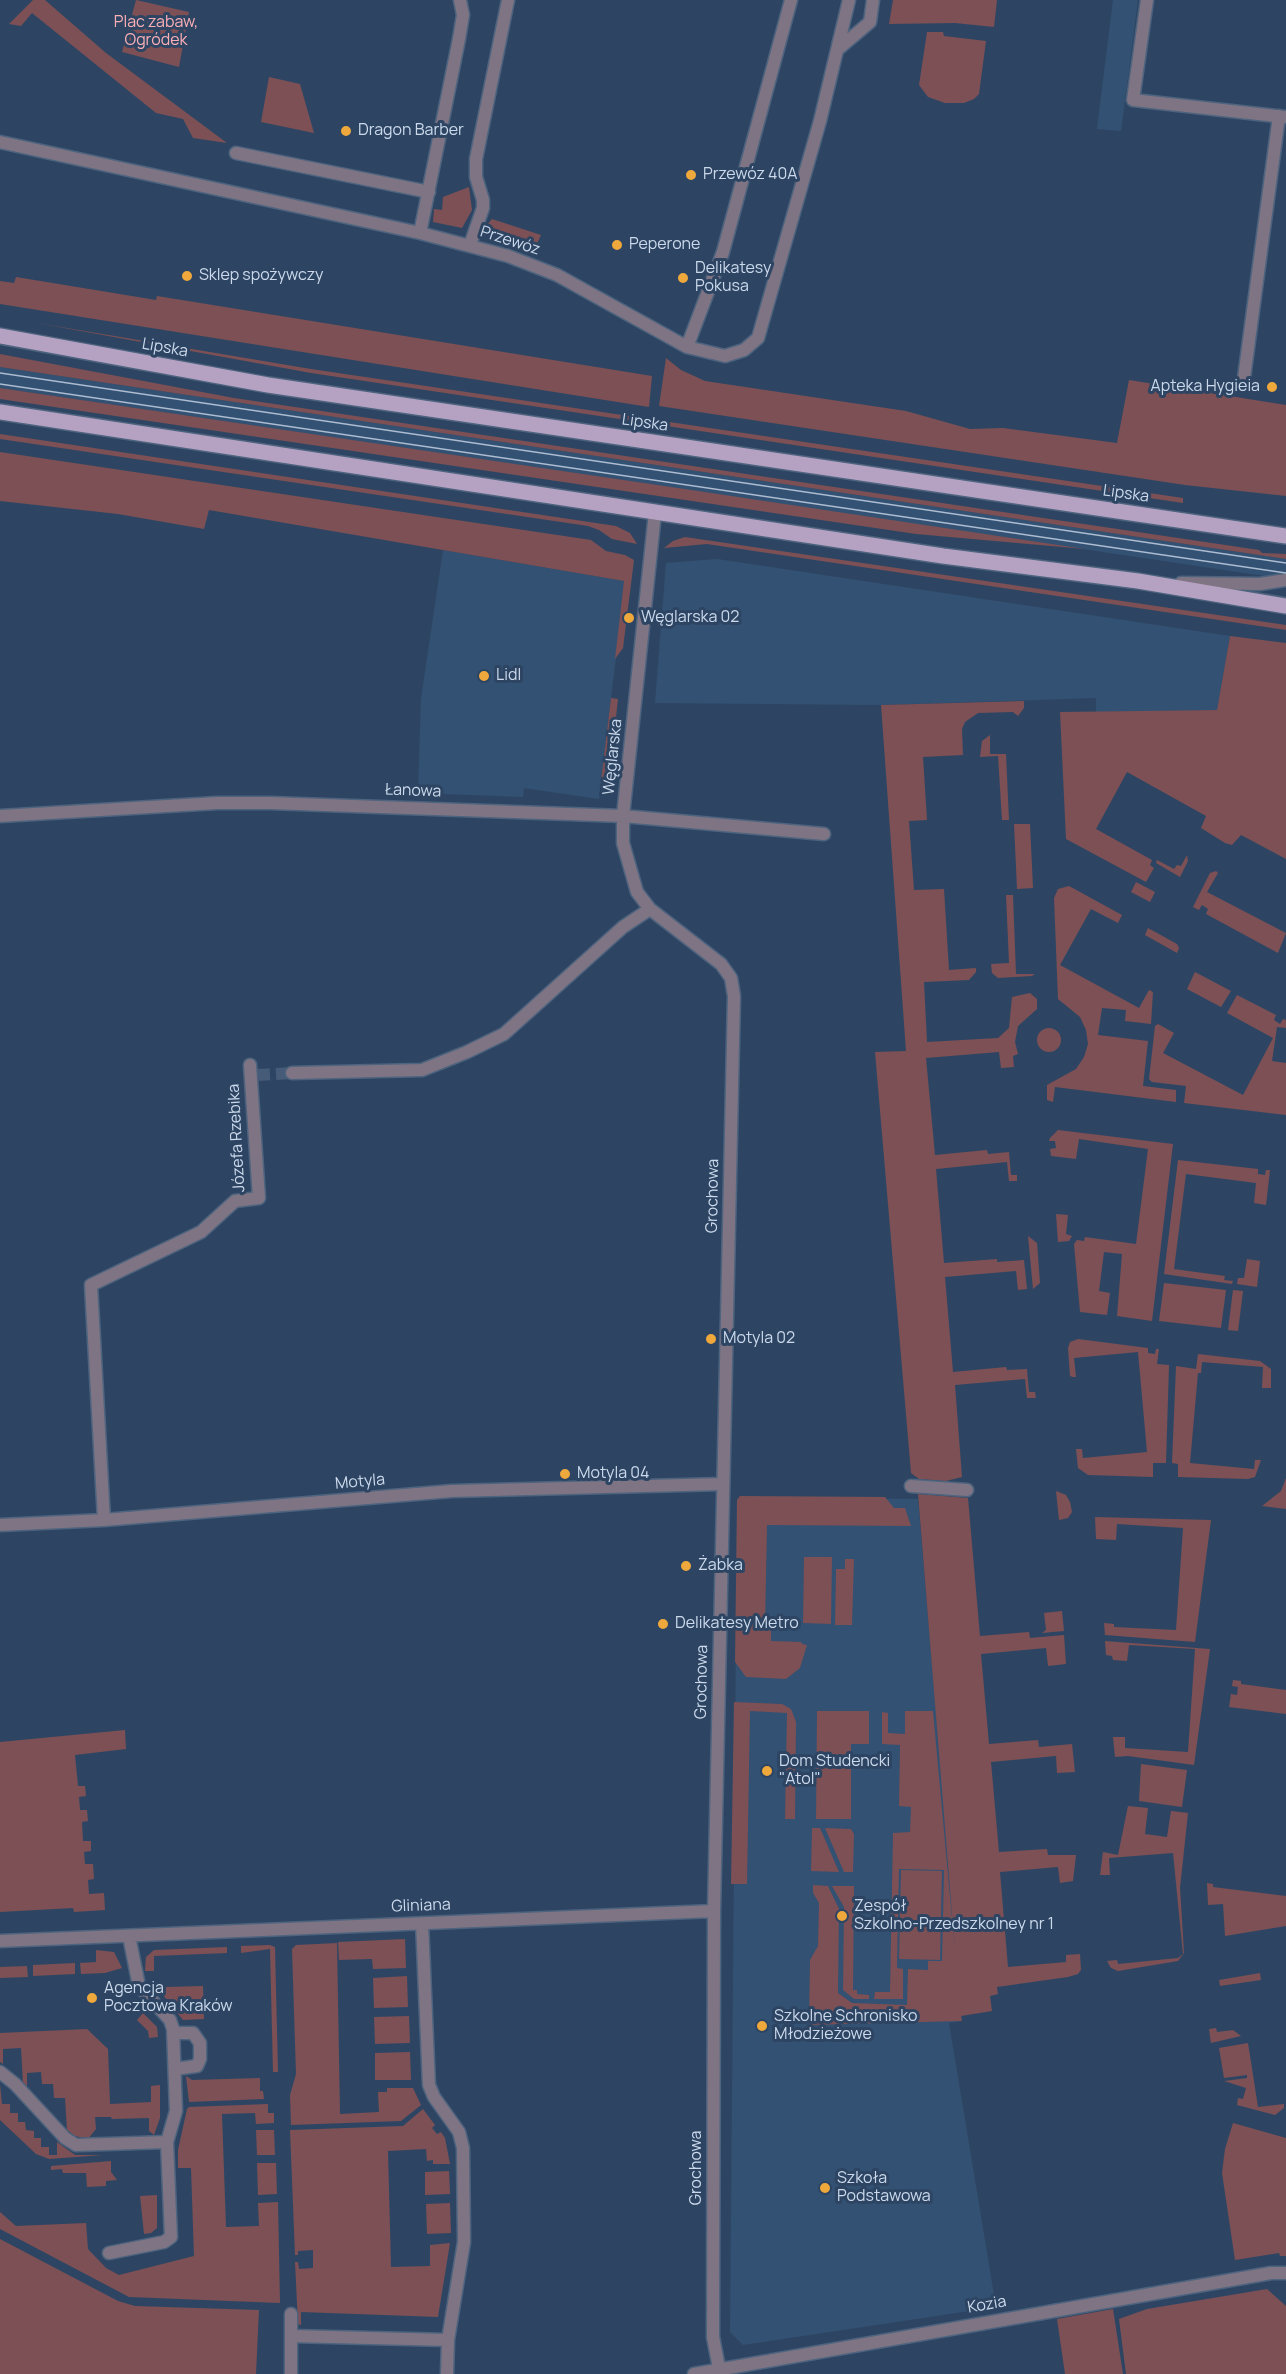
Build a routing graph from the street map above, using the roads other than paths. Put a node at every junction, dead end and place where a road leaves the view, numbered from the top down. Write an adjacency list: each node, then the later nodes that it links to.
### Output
1 (460, 0): 11 (street)
2 (508, 0): 13 (street)
3 (791, 0): 15 (street)
4 (849, 0): 7 (street, Przewóz)
5 (873, 0): 7 (street)
6 (1147, 0): 8 (street)
7 (837, 50): 15 (street, Przewóz)
8 (1283, 117): 16 (street)
9 (0, 142): 12 (street, Przewóz)
10 (236, 153): 11 (street)
11 (429, 192): 12 (street)
12 (420, 232): 13 (street, Przewóz)
13 (470, 245): 15 (street, Przewóz)
14 (0, 336): 19 (main road, Lipska)
15 (687, 347)
16 (1244, 378)
17 (0, 412): 18 (main road)
18 (655, 513): 21 (main road); 24 (street, Węglarska)
19 (1286, 536)
20 (1286, 580): 21 (street)
21 (1138, 581): 22 (main road)
22 (1286, 606)
23 (0, 816): 24 (street, Łanowa)
24 (623, 816): 25 (street, Łanowa); 26 (street, Węglarska)
25 (824, 834)
26 (650, 909): 27 (street, Węglarska); 29 (street)
27 (722, 964): 30 (street, Grochowa)
28 (253, 1072): 33 (street, Józefa Rzebika)
29 (292, 1073)
30 (723, 1484): 33 (street, Motyla); 35 (street, Grochowa)
31 (911, 1486): 32 (street)
32 (967, 1490)
33 (104, 1520): 34 (street, Motyla)
34 (0, 1525)
35 (714, 1911): 36 (street, Gliniana); 48 (street, Grochowa)
36 (422, 1923): 37 (street, Gliniana); 47 (street)
37 (129, 1936): 38 (street, Gliniana); 39 (street)
38 (0, 1941)
39 (173, 2033): 40 (street); 40 (street)
40 (175, 2069): 42 (street)
41 (0, 2072): 42 (street)
42 (167, 2142): 43 (street)
43 (109, 2253)
44 (1286, 2273): 48 (street, Kozia)
45 (291, 2314): 46 (street)
46 (291, 2336): 47 (street); 49 (street)
47 (448, 2340): 50 (street)
48 (719, 2368): 51 (street, Kozia)
49 (291, 2374)
50 (447, 2374)
51 (694, 2374)

